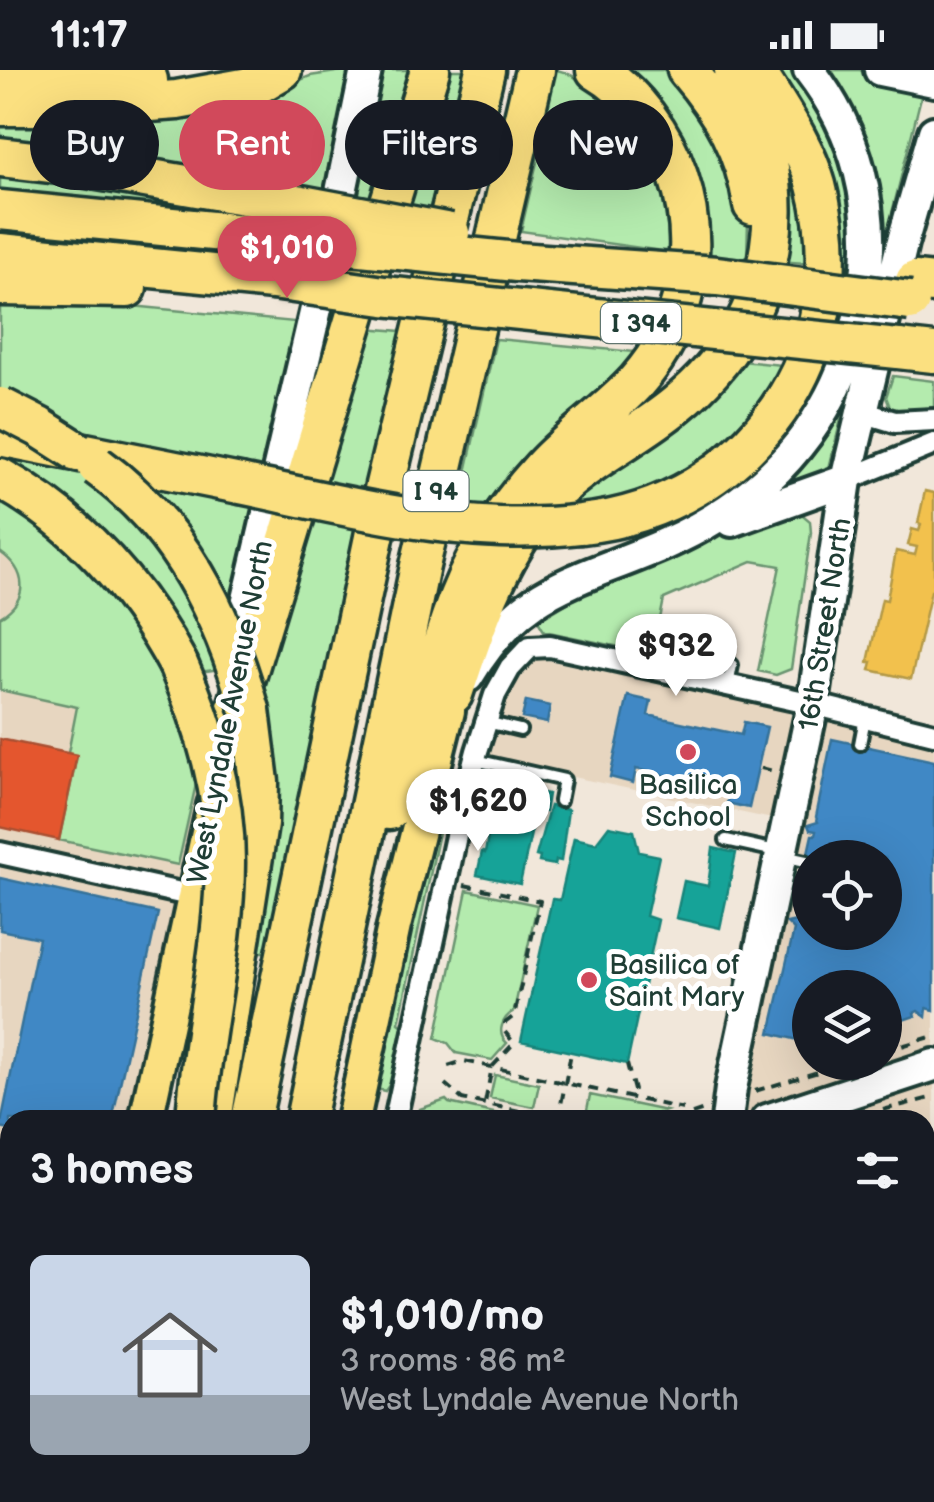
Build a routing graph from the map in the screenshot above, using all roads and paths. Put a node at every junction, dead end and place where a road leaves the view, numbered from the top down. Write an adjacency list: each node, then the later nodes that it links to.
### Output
1 (254, 70): 13 (highway)
2 (282, 70): 15 (highway)
3 (366, 70): 38 (main road, West Lyndale Avenue North)
4 (430, 70): 38 (highway)
5 (485, 70): 67 (highway, I 94)
6 (535, 70): 51 (highway, I 94)
7 (596, 70): 51 (highway)
8 (687, 70): 24 (highway)
9 (734, 70): 24 (highway)
10 (755, 70): 29 (highway, bridge)
11 (809, 70): 33 (main road)
12 (880, 70): 14 (main road)
13 (0, 71)
14 (934, 82)
15 (0, 106)
16 (934, 132): 27 (main road, 16th Street North)
17 (0, 157): 19 (highway)
18 (0, 210): 19 (highway)
19 (287, 221): 23 (highway, I 394, bridge)
20 (0, 253): 22 (highway, I 394)
21 (0, 286): 22 (highway)
22 (271, 288): 25 (highway, I 394, bridge)
23 (923, 292)
24 (748, 316): 35 (highway)
25 (917, 354)
26 (0, 407): 66 (highway, bridge)
27 (862, 412): 28 (street); 32 (main road, 16th Street North)
28 (934, 420)
29 (0, 436)
30 (934, 444): 32 (street)
31 (0, 478): 65 (highway, bridge)
32 (846, 480): 33 (main road); 34 (main road, 16th Street North)
33 (667, 543): 35 (main road)
34 (813, 704): 36 (street); 37 (street); 48 (main road, 16th Street North)
35 (448, 711): 69 (main road)
36 (866, 716): 40 (street); 41 (lane)
37 (486, 722): 39 (lane); 42 (street)
38 (232, 727): 50 (main road, West Lyndale Avenue North)
39 (520, 730)
40 (934, 734)
41 (860, 744)
42 (475, 760): 45 (lane); 70 (street)
43 (761, 768): 44 (path)
44 (773, 770)
45 (560, 801)
46 (726, 840): 48 (lane)
47 (0, 853): 50 (street)
48 (790, 856): 73 (main road, 16th Street North)
49 (464, 885): 58 (path)
50 (194, 896): 64 (main road, West Lyndale Avenue North)
51 (350, 916): 68 (highway, I 94)
52 (934, 1036): 53 (path)
53 (902, 1046)
54 (571, 1053): 59 (path)
55 (627, 1064): 61 (path)
56 (934, 1064): 74 (main road)
57 (448, 1066): 58 (path)
58 (492, 1067): 59 (path); 62 (path)
59 (565, 1082): 61 (path); 72 (path)
60 (445, 1084): 62 (path)
61 (636, 1098): 63 (path)
62 (485, 1104): 71 (path)
63 (683, 1108)
64 (148, 1110)
65 (197, 1110)
66 (214, 1110)
67 (253, 1110)
68 (308, 1110)
69 (354, 1110)
70 (397, 1110)
71 (514, 1110)
72 (560, 1110)
73 (728, 1110)
74 (797, 1110)

